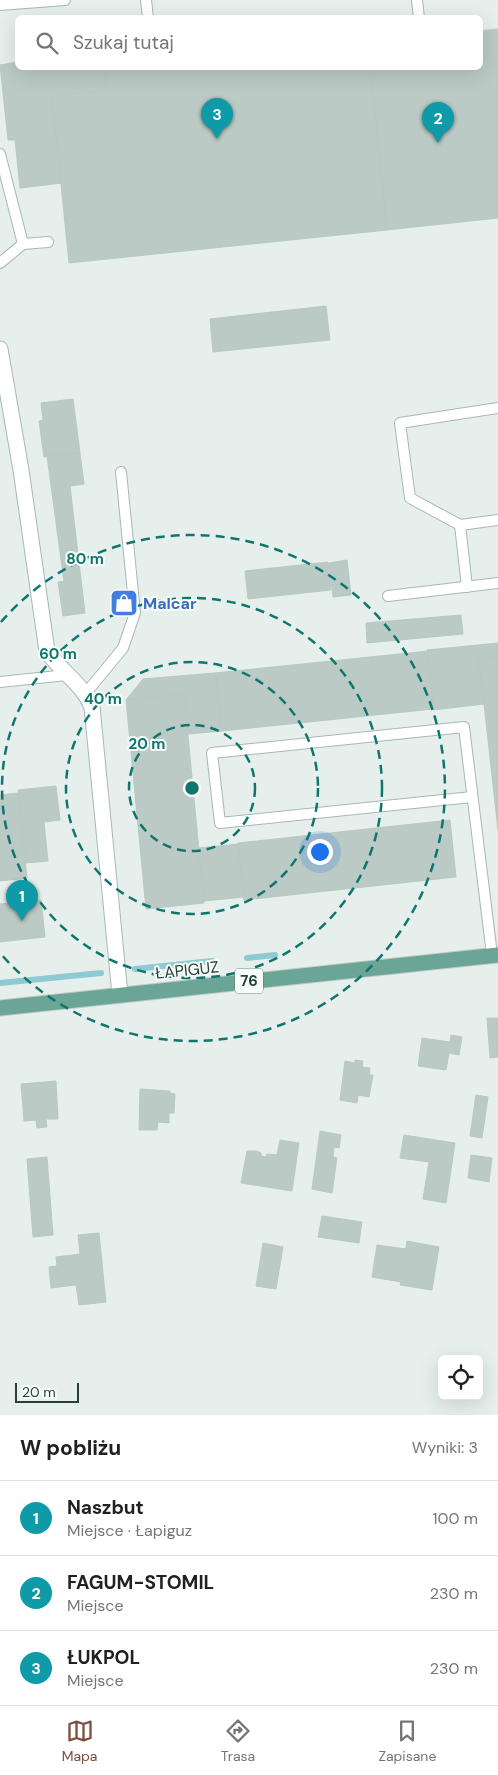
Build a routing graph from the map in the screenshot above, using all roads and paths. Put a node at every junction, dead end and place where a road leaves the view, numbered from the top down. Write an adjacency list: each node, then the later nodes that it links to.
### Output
1 (65, 0): 4 (lane)
2 (146, 0): 5 (lane)
3 (417, 0): 6 (lane)
4 (0, 5)
5 (148, 15)
6 (419, 15)
7 (0, 154): 9 (lane)
8 (48, 242): 9 (lane)
9 (23, 244): 10 (lane)
10 (0, 263)
11 (0, 350): 19 (street)
12 (498, 408): 15 (lane)
13 (121, 472): 21 (lane)
14 (498, 520): 15 (lane)
15 (460, 525): 17 (lane)
16 (498, 583): 17 (lane)
17 (467, 587): 18 (lane)
18 (388, 596)
19 (67, 675): 20 (lane); 21 (street)
20 (0, 682)
21 (86, 693): 24 (street)
22 (472, 797): 22 (lane); 23 (lane)
23 (495, 955): 24 (main road, ŁAPIGUZ / 76)
24 (120, 995): 25 (main road, ŁAPIGUZ / 76)
25 (0, 1008)

